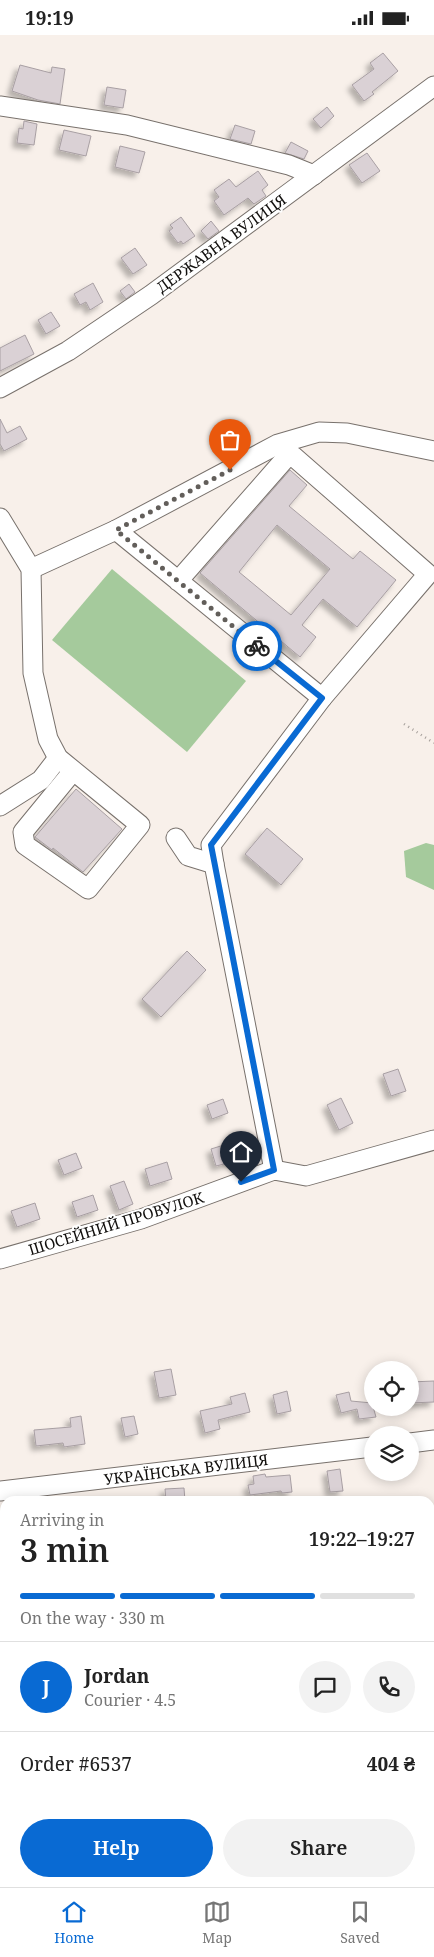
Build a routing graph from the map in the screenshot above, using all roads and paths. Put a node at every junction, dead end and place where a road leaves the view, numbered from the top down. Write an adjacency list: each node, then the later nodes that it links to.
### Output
1 (434, 86): 3 (street, ДЕРЖАВНА ВУЛИЦЯ)
2 (0, 106): 3 (street)
3 (314, 175): 4 (street, ДЕРЖАВНА ВУЛИЦЯ)
4 (0, 388)
5 (434, 451): 7 (street)
6 (0, 518): 8 (street)
7 (116, 530): 8 (street); 9 (street)
8 (31, 569): 13 (street)
9 (178, 581): 10 (street); 10 (street)
10 (322, 698): 17 (street)
11 (404, 724): 12 (path)
12 (434, 743)
13 (58, 758): 14 (street); 15 (street)
14 (73, 771): 14 (street)
15 (0, 806)
16 (176, 837): 17 (street)
17 (214, 864): 19 (street)
18 (434, 1139): 19 (street)
19 (274, 1170): 20 (street, ШОСЕЙНИЙ ПРОВУЛОК)
20 (0, 1259)
21 (434, 1440): 22 (street)
22 (419, 1442)
23 (364, 1448): 24 (street, УКРАЇНСЬКА ВУЛИЦЯ)
24 (0, 1491)

